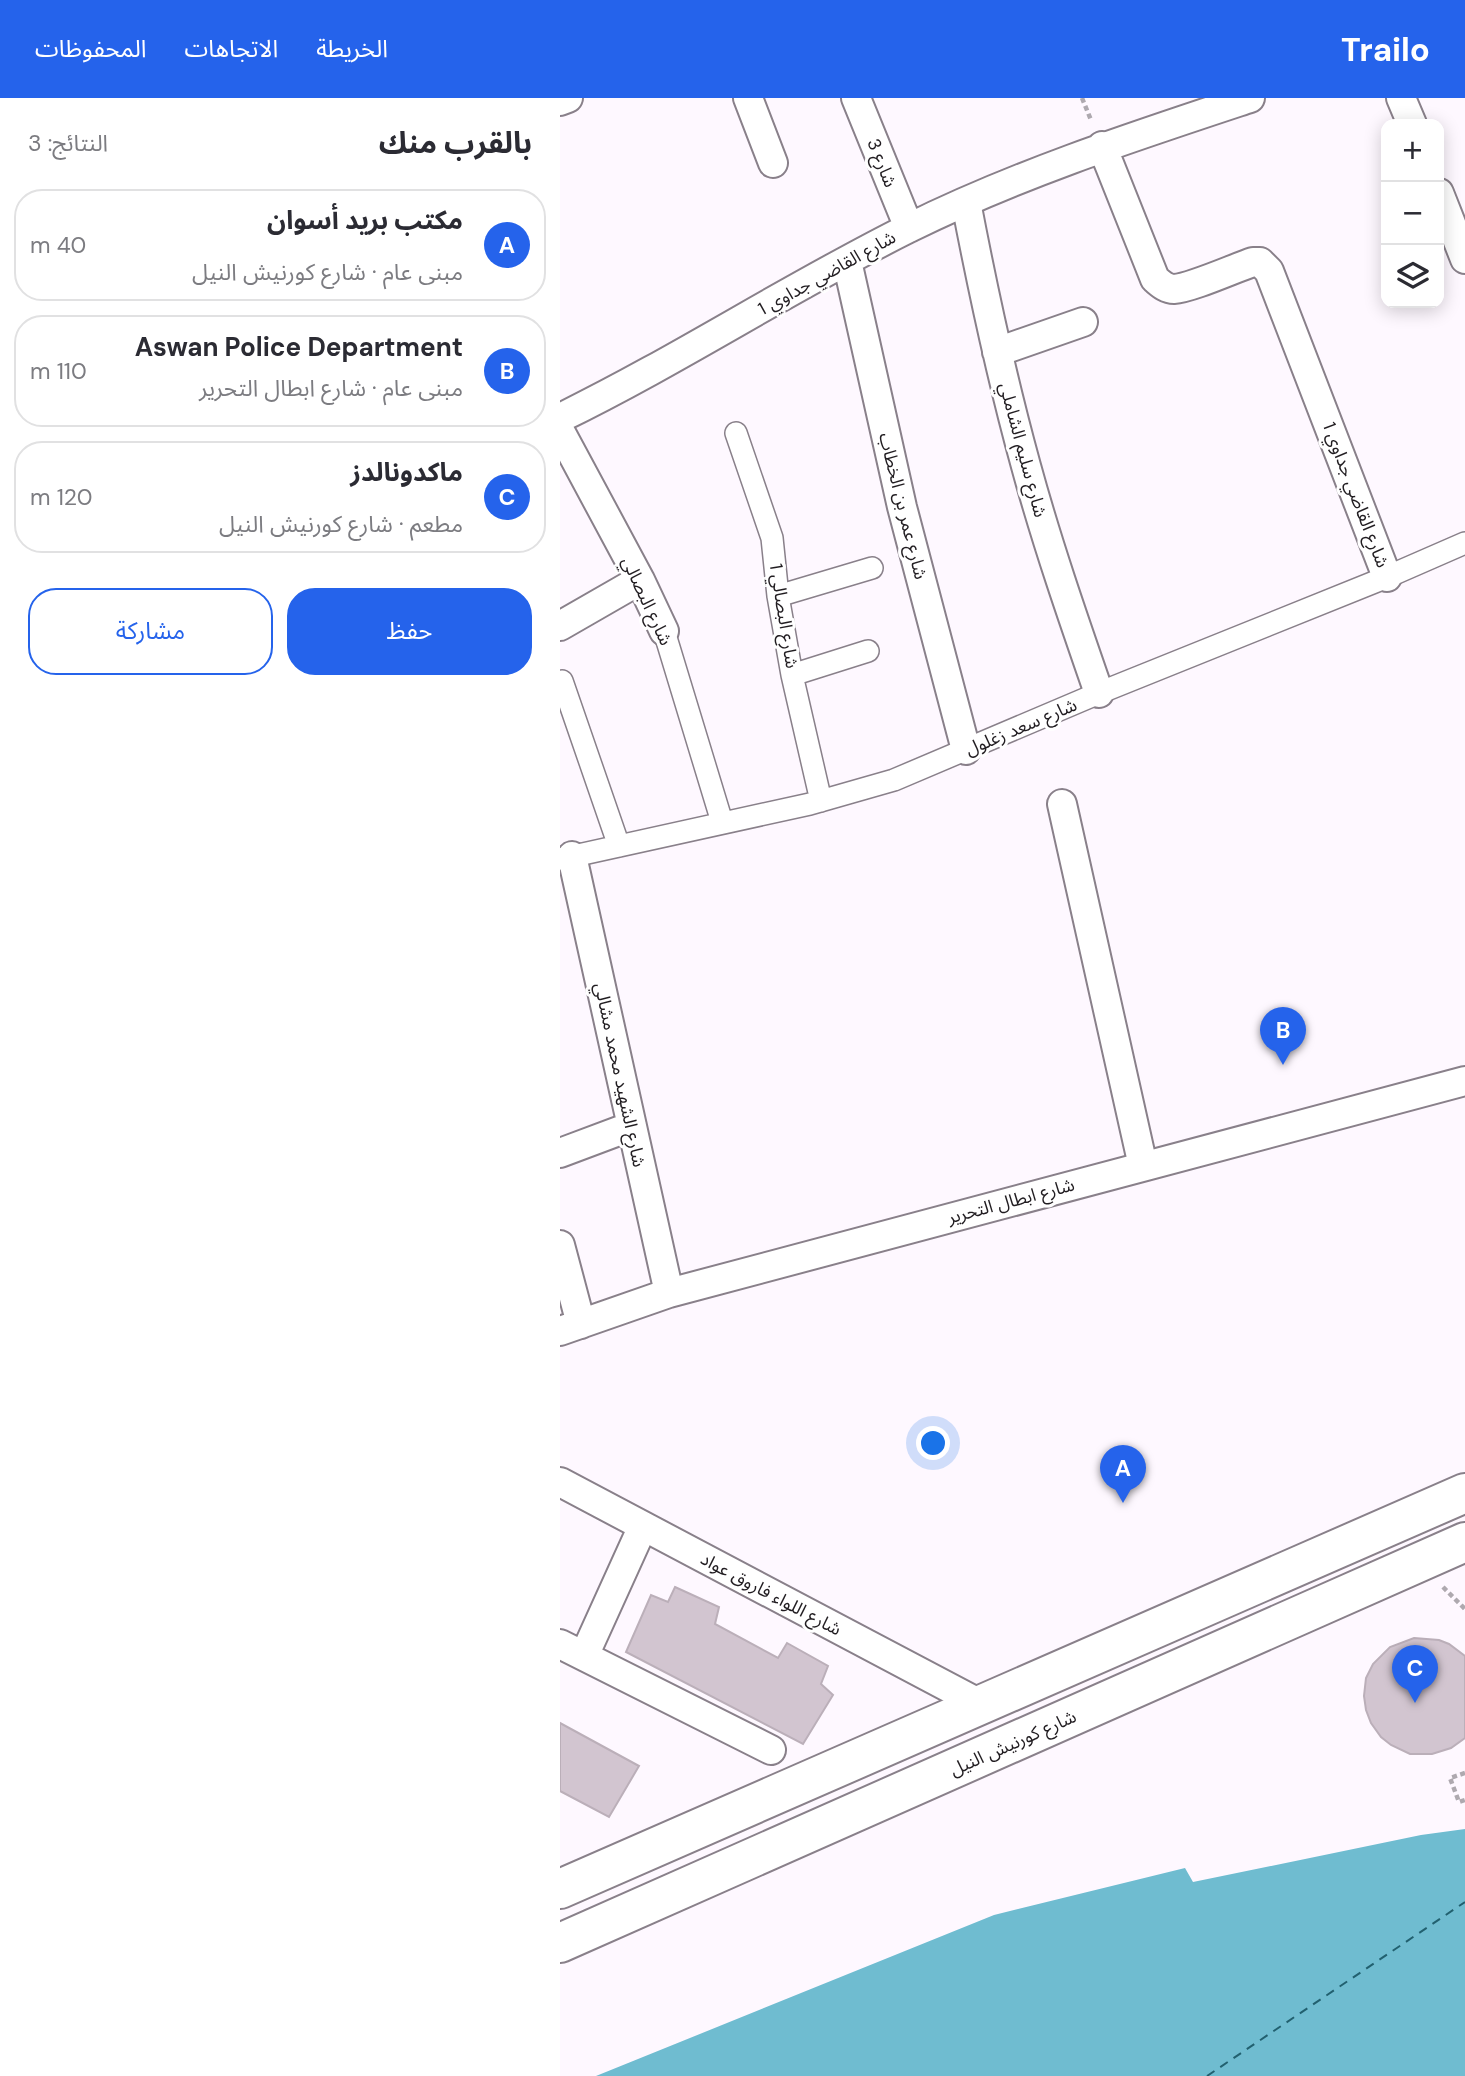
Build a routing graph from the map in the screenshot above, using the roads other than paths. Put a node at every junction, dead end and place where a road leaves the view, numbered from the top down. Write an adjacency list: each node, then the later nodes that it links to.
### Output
1 (568, 98): 6 (street)
2 (748, 98): 9 (street)
3 (856, 98): 12 (street, شارع 3)
4 (1251, 98): 8 (street, شارع القاضي جداوي 1)
5 (1401, 98): 7 (street)
6 (560, 101)
7 (1410, 119)
8 (1102, 146): 10 (street, شارع القاضي جداوي 1); 22 (street, شارع القاضي جداوي 1)
9 (773, 163)
10 (966, 202): 12 (street, شارع القاضي جداوي 1); 16 (street, شارع سليم الشاملي)
11 (1444, 206): 13 (street)
12 (909, 228): 14 (street, شارع القاضي جداوي 1)
13 (1465, 259)
14 (847, 261): 17 (street, شارع القاضي جداوي 1); 31 (street, شارع عمر بن الخطاب)
15 (1083, 322): 16 (street)
16 (997, 352): 30 (street, شارع سليم الشاملي)
17 (560, 418)
18 (560, 431): 23 (street, شارع البصالي)
19 (736, 433): 24 (street, شارع البصالي 1)
20 (1465, 543): 22 (street, شارع سعد زغلول)
21 (872, 568): 24 (street)
22 (1387, 577): 30 (street, شارع سعد زغلول)
23 (640, 580): 25 (street); 26 (street, شارع البصالي)
24 (778, 596): 28 (street, شارع البصالي 1)
25 (560, 626)
26 (664, 631): 34 (street, شارع البصالي)
27 (868, 651): 28 (street)
28 (792, 675): 32 (street, شارع البصالي 1)
29 (562, 681): 35 (street)
30 (1099, 693): 31 (street, شارع سعد زغلول)
31 (966, 750): 32 (street, شارع سعد زغلول)
32 (821, 801): 34 (street, شارع سعد زغلول)
33 (1062, 804): 40 (street)
34 (722, 822): 35 (street, شارع سعد زغلول)
35 (619, 846): 36 (street, شارع سعد زغلول)
36 (566, 857): 38 (street, شارع الشهيد محمد مشالي)
37 (1465, 1081): 40 (street, شارع ابطال التحرير)
38 (632, 1126): 39 (street); 42 (street, شارع الشهيد محمد مشالي)
39 (560, 1153)
40 (1143, 1166): 42 (street, شارع ابطال التحرير)
41 (560, 1245): 43 (street)
42 (669, 1293): 43 (street, شارع ابطال التحرير)
43 (570, 1327)
44 (560, 1482): 46 (street, شارع اللواء فاروق عواد)
45 (1465, 1493): 49 (main road)
46 (643, 1526): 48 (street); 49 (street, شارع اللواء فاروق عواد)
47 (1465, 1542): 52 (main road, شارع كورنيش النيل)
48 (572, 1650): 50 (street)
49 (982, 1705): 51 (main road)
50 (771, 1750)
51 (560, 1889)
52 (560, 1943)

